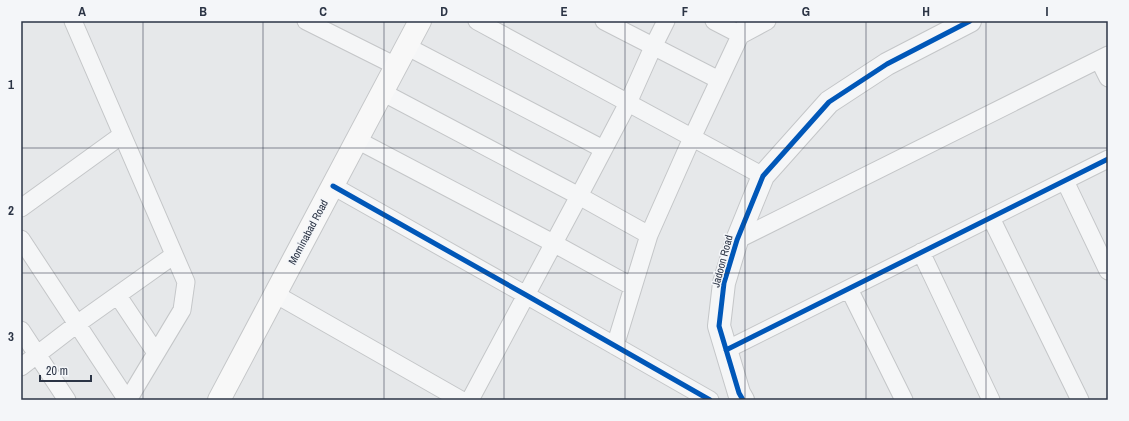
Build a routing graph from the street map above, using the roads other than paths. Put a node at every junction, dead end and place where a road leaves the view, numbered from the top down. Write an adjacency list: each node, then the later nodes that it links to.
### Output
1 (73, 21): 19 (street)
2 (306, 21): 14 (street)
3 (420, 21): 11 (main road, Mominabad Road)
4 (478, 21): 18 (street)
5 (604, 21): 12 (street)
6 (666, 21): 12 (street)
7 (714, 21): 10 (street)
8 (767, 21): 10 (street)
9 (970, 21): 24 (street, Jadoon Road)
10 (744, 28): 16 (street)
11 (406, 46): 14 (main road, Mominabad Road); 22 (street)
12 (653, 47): 16 (street); 18 (street)
13 (1104, 58): 15 (street); 32 (street)
14 (396, 66): 17 (main road, Mominabad Road)
15 (1108, 78)
16 (719, 80): 20 (street)
17 (382, 92): 21 (main road, Mominabad Road); 27 (street)
18 (628, 103): 20 (street); 22 (street)
19 (122, 135): 28 (street); 35 (street)
20 (692, 138): 24 (street); 30 (street)
21 (357, 140): 26 (main road, Mominabad Road); 33 (street)
22 (603, 150): 27 (street)
23 (1108, 159): 25 (street)
24 (763, 176): 32 (street, Jadoon Road)
25 (1065, 181): 29 (street); 36 (street)
26 (333, 186): 39 (main road, Mominabad Road); 40 (street)
27 (579, 196): 30 (street); 33 (street)
28 (21, 208)
29 (991, 218): 34 (street); 58 (street)
30 (649, 235): 37 (street)
31 (21, 239): 42 (street)
32 (737, 240): 45 (street, Jadoon Road)
33 (553, 243): 37 (street); 40 (street)
34 (921, 252): 38 (street); 57 (street)
35 (174, 255): 41 (street); 46 (street)
36 (1108, 271)
37 (633, 287): 44 (street)
38 (849, 288): 45 (street); 56 (street)
39 (275, 294): 51 (main road, Mominabad Road); 52 (street)
40 (526, 294): 44 (street); 53 (street)
41 (118, 296): 42 (street); 46 (street)
42 (77, 324): 47 (street); 50 (street)
43 (21, 330): 47 (street)
44 (615, 346): 54 (street)
45 (726, 350): 55 (street, Jadoon Road)
46 (156, 354): 50 (street)
47 (37, 355): 48 (street); 49 (street)
48 (21, 367)
49 (67, 400)
50 (128, 400)
51 (219, 400)
52 (461, 400)
53 (470, 400)
54 (710, 400)
55 (743, 400)
56 (904, 400)
57 (992, 400)
58 (1080, 400)

